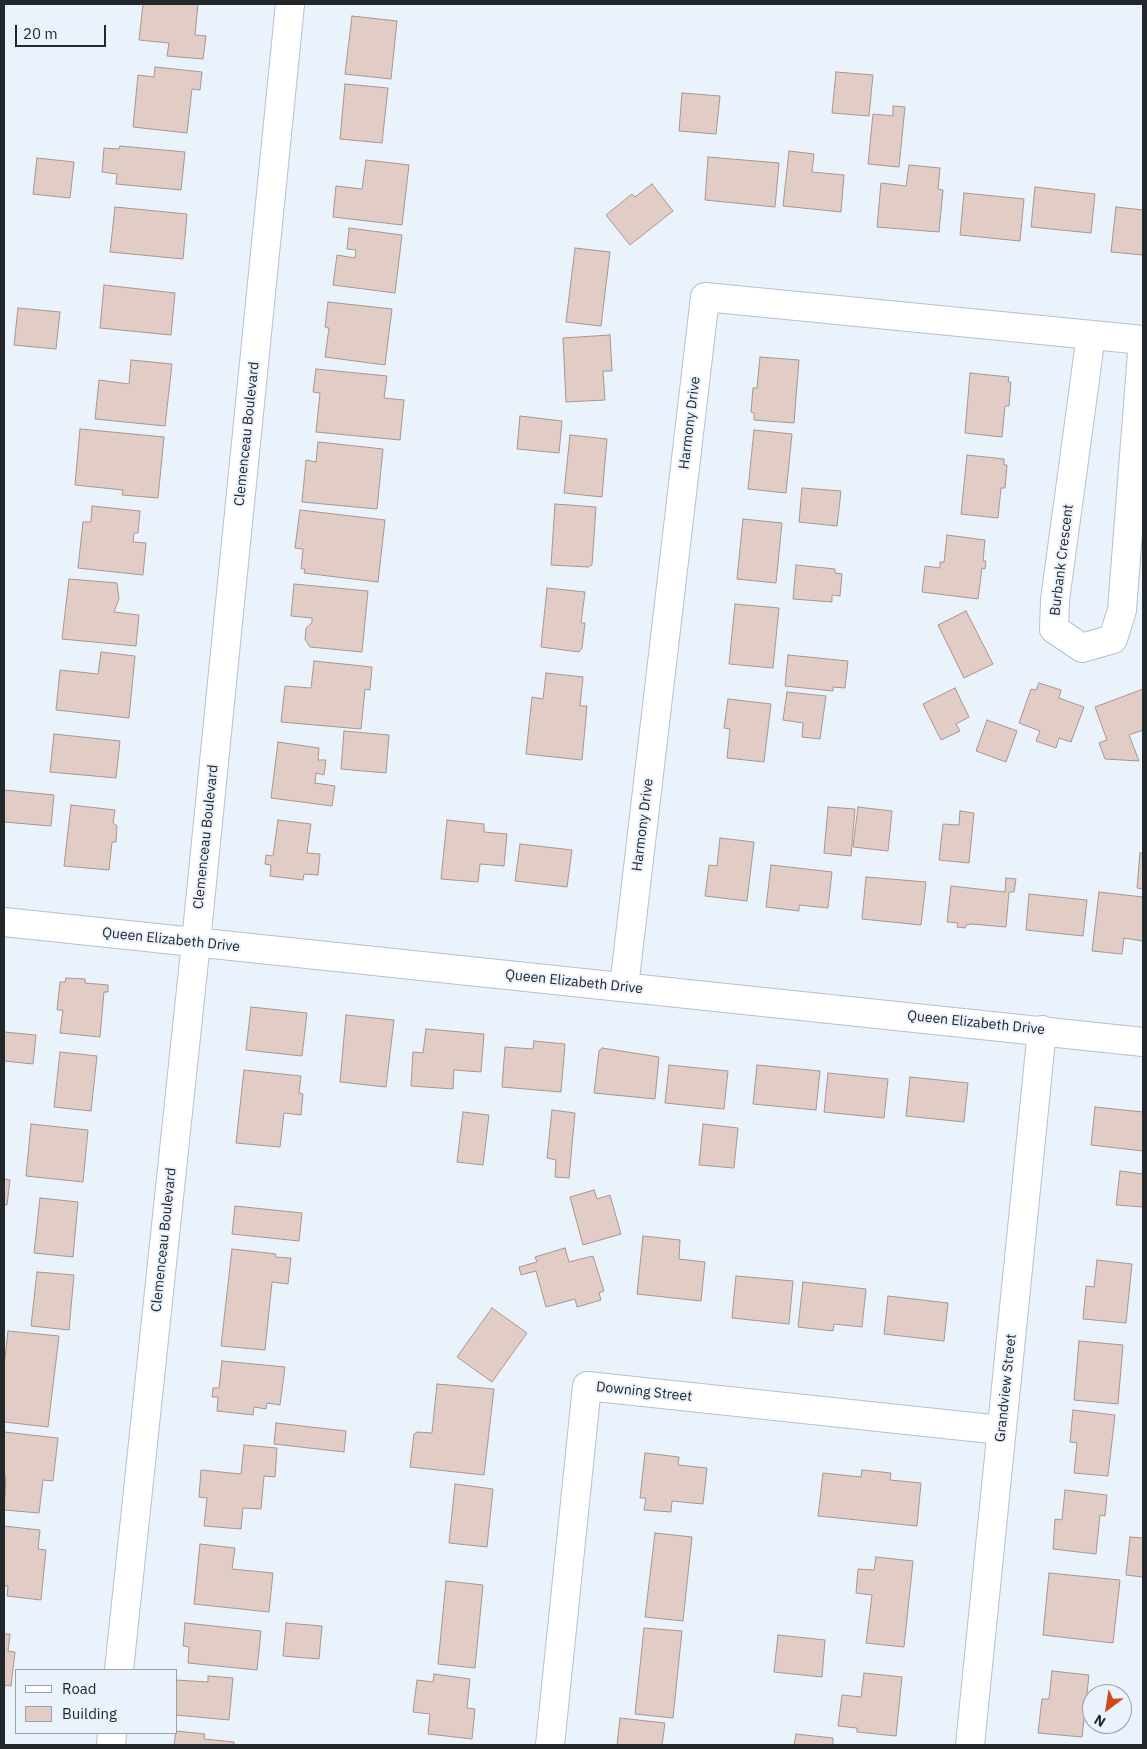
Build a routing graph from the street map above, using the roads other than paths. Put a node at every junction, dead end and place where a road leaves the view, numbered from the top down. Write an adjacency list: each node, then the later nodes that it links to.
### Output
1 (290, 4): 5 (street, Clemenceau Boulevard)
2 (1091, 335): 3 (street, Harmony Drive); 3 (street, Burbank Crescent); 6 (street, Harmony Drive)
3 (1143, 340)
4 (4, 922): 5 (street, Queen Elizabeth Drive)
5 (196, 942): 6 (street, Queen Elizabeth Drive); 10 (street, Clemenceau Boulevard)
6 (624, 987): 7 (street, Queen Elizabeth Drive)
7 (1042, 1030): 8 (street, Queen Elizabeth Drive); 9 (street, Grandview Street)
8 (1143, 1042)
9 (1001, 1430): 11 (street, Downing Street); 12 (street, Grandview Street)
10 (119, 1669)
11 (550, 1745)
12 (970, 1745)

